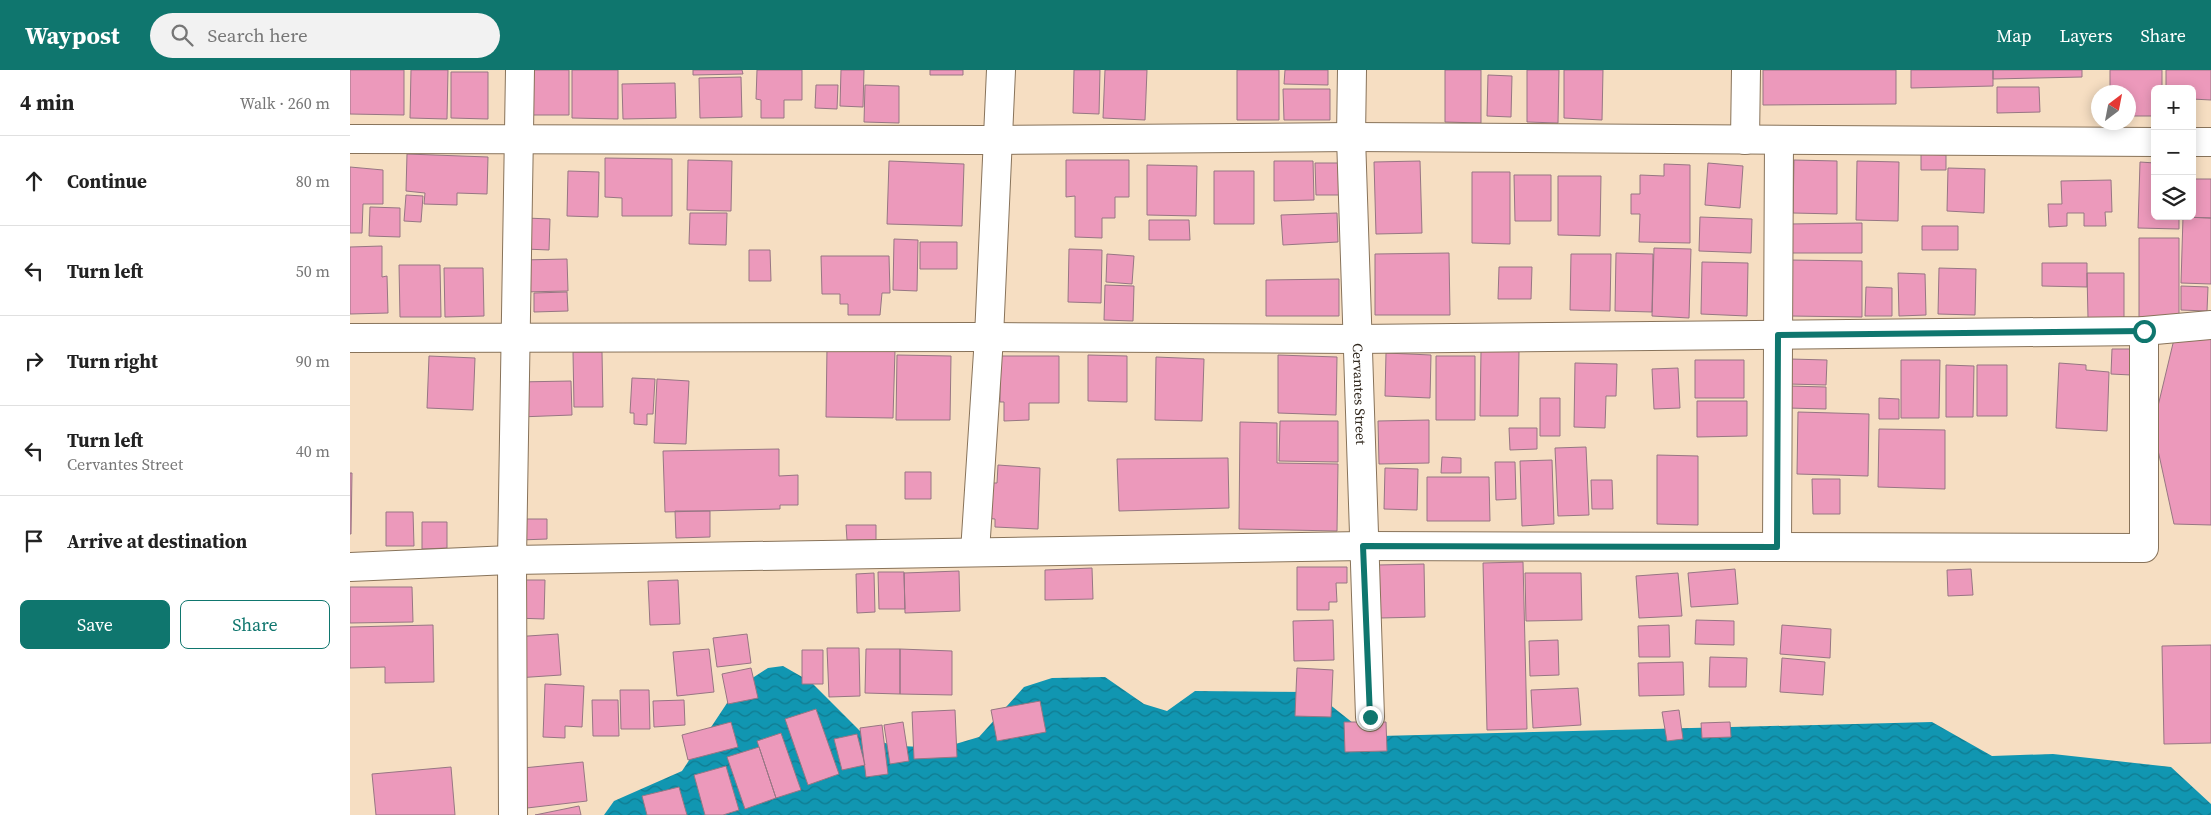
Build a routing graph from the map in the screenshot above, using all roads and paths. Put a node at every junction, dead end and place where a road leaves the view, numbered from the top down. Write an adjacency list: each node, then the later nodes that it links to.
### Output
1 (520, 70): 7 (street)
2 (1000, 70): 8 (street)
3 (1352, 70): 5 (street, Cervantes Street)
4 (1746, 70): 9 (street)
5 (1351, 137): 8 (street); 9 (street); 20 (street, Cervantes Street)
6 (350, 139): 7 (street)
7 (520, 140): 8 (street); 19 (street)
8 (997, 140): 17 (street)
9 (1745, 140): 10 (street)
10 (1778, 140): 11 (street); 16 (street)
11 (2151, 142)
12 (2196, 142): 13 (street)
13 (2211, 142)
14 (2211, 325): 15 (street)
15 (2144, 331): 16 (street); 22 (street)
16 (1778, 335): 20 (street); 22 (street)
17 (989, 337): 19 (street); 20 (street); 23 (street)
18 (350, 338): 19 (street)
19 (514, 338): 24 (street)
20 (1357, 339): 21 (street, Cervantes Street)
21 (1363, 546): 22 (street); 23 (street); 26 (street, Cervantes Street)
22 (1777, 547)
23 (975, 552): 24 (street)
24 (512, 560): 25 (street); 27 (street)
25 (350, 567)
26 (1370, 717)
27 (513, 815)

